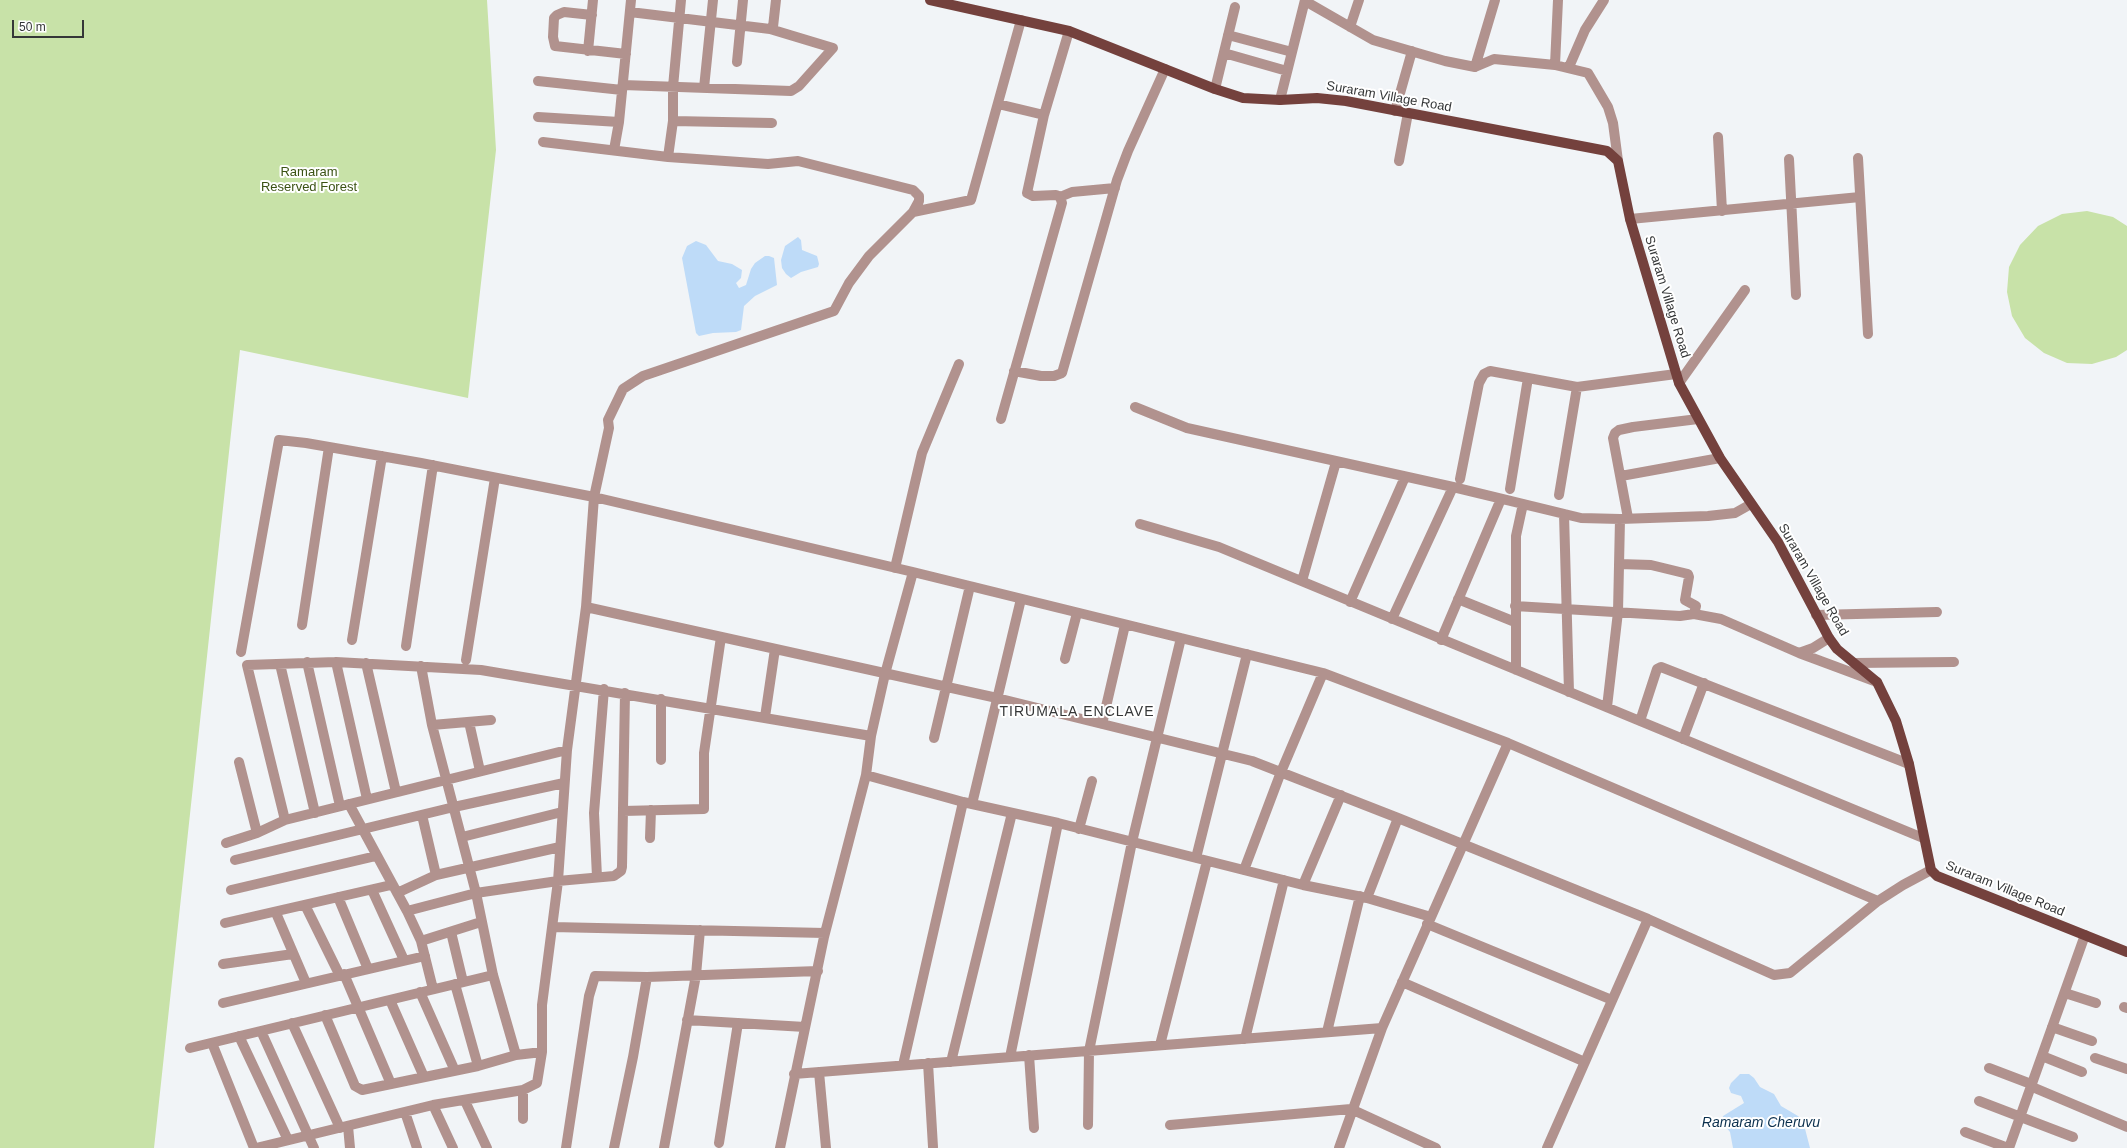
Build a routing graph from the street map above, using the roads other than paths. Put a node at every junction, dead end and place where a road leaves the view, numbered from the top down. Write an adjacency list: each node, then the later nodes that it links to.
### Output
1 (593, 0): 15 (street)
2 (631, 0): 14 (street)
3 (681, 0): 16 (street)
4 (713, 0): 18 (street)
5 (743, 0): 19 (street)
6 (776, 0): 21 (street)
7 (930, 0): 17 (main road, Suraram Village Road)
8 (1305, 0): 20 (street); 26 (street)
9 (1359, 0): 20 (street)
10 (1495, 0): 31 (street)
11 (1558, 0): 30 (street)
12 (1604, 0): 32 (street)
13 (1235, 7): 23 (street)
14 (630, 12): 16 (street); 28 (street)
15 (592, 15): 24 (street); 24 (street)
16 (680, 18): 18 (street); 36 (street)
17 (1021, 20): 22 (main road, Suraram Village Road); 41 (street)
18 (711, 21): 19 (street); 38 (street)
19 (740, 25): 21 (street); 29 (street)
20 (1350, 27): 25 (street)
21 (770, 29): 38 (street)
22 (1069, 31): 33 (main road, Suraram Village Road); 44 (street)
23 (1228, 35): 26 (street); 27 (street)
24 (588, 51): 28 (street)
25 (1412, 51): 31 (street); 42 (street)
26 (1292, 52): 34 (street)
27 (1224, 53): 34 (street); 39 (street)
28 (626, 54): 37 (street)
29 (737, 62)
30 (1555, 65): 31 (street); 32 (street)
31 (1475, 67)
32 (1568, 67): 55 (street)
33 (1165, 69): 39 (main road, Suraram Village Road); 57 (street)
34 (1287, 71): 40 (street)
35 (538, 81): 37 (street)
36 (673, 87): 37 (street); 38 (street); 46 (street)
37 (623, 88): 47 (street)
38 (704, 88)
39 (1215, 89): 40 (main road, Suraram Village Road)
40 (1280, 100): 42 (main road, Suraram Village Road)
41 (998, 104): 44 (street); 62 (street)
42 (1395, 111): 43 (main road, Suraram Village Road)
43 (1408, 113): 55 (main road, Suraram Village Road); 56 (street)
44 (1044, 115): 58 (street)
45 (538, 117): 47 (street)
46 (673, 121): 48 (street); 52 (street)
47 (619, 122): 51 (street)
48 (772, 123)
49 (1718, 137): 61 (street)
50 (543, 142): 51 (street)
51 (614, 150): 52 (street)
52 (668, 157): 62 (street)
53 (1858, 158): 59 (street)
54 (1789, 159): 60 (street)
55 (1618, 160): 63 (main road, Suraram Village Road)
56 (1399, 161)
57 (1115, 188): 58 (street); 68 (street)
58 (1060, 197): 68 (street)
59 (1860, 197): 60 (street); 66 (street)
60 (1792, 204): 61 (street); 65 (street)
61 (1722, 211): 63 (street)
62 (913, 212): 87 (street)
63 (1630, 219): 70 (main road, Suraram Village Road)
64 (1745, 290): 70 (street)
65 (1796, 295)
66 (1868, 334)
67 (959, 364): 95 (street)
68 (1014, 371): 73 (street)
69 (1528, 378): 71 (street); 83 (street); 85 (street)
70 (1677, 379): 71 (street); 74 (main road, Suraram Village Road)
71 (1577, 387): 86 (street)
72 (1135, 407): 78 (street)
73 (1001, 419)
74 (1698, 419): 77 (main road, Suraram Village Road); 80 (street)
75 (329, 447): 76 (street); 113 (street); 121 (street)
76 (382, 456): 79 (street); 117 (street)
77 (1720, 458): 80 (street); 90 (main road, Suraram Village Road)
78 (1336, 462): 81 (street); 97 (street)
79 (433, 465): 82 (street); 119 (street)
80 (1621, 476): 92 (street)
81 (1405, 477): 84 (street); 101 (street)
82 (495, 478): 87 (street); 125 (street)
83 (1460, 479)
84 (1453, 487): 88 (street); 110 (street)
85 (1510, 489)
86 (1559, 495)
87 (594, 497): 95 (street); 103 (street)
88 (1501, 499): 89 (street); 100 (street)
89 (1523, 504): 91 (street); 102 (street)
90 (1751, 504): 92 (street); 109 (main road, Suraram Village Road)
91 (1564, 514): 92 (street); 104 (street)
92 (1624, 519): 94 (street)
93 (1140, 524): 97 (street)
94 (1619, 564): 105 (street); 108 (street)
95 (894, 568): 96 (street)
96 (913, 572): 98 (street); 135 (street)
97 (1302, 581): 101 (street)
98 (970, 586): 99 (street); 139 (street)
99 (1022, 599): 107 (street); 143 (street)
100 (1458, 599): 111 (street); 118 (street)
101 (1350, 602): 110 (street)
102 (1515, 606): 104 (street); 111 (street)
103 (586, 607): 114 (street); 138 (street)
104 (1567, 609): 105 (street); 141 (street)
105 (1618, 612): 108 (street); 145 (street)
106 (1937, 612): 109 (street)
107 (1077, 613): 112 (street); 124 (street)
108 (1694, 614): 122 (street)
109 (1816, 615): 116 (main road, Suraram Village Road)
110 (1392, 619): 118 (street)
111 (1515, 622): 133 (street)
112 (1125, 624): 115 (street); 151 (street)
113 (302, 625)
114 (721, 637): 120 (street); 146 (street)
115 (1180, 638): 123 (street); 155 (street)
116 (1829, 638): 122 (street); 130 (main road, Suraram Village Road)
117 (352, 640)
118 (1441, 640): 133 (street)
119 (406, 646)
120 (775, 649): 135 (street); 147 (street)
121 (241, 652)
122 (1799, 653): 136 (street)
123 (1247, 654): 134 (street); 159 (street)
124 (1065, 659)
125 (466, 660)
126 (307, 662): 127 (street); 131 (street); 173 (street)
127 (336, 662): 129 (street); 171 (street)
128 (1954, 662): 130 (street)
129 (366, 663): 132 (street); 169 (street)
130 (1854, 663): 136 (main road, Suraram Village Road)
131 (280, 664): 178 (street); 182 (street)
132 (421, 666): 138 (street); 152 (street)
133 (1516, 670): 141 (street)
134 (1323, 673): 157 (street); 164 (street)
135 (885, 674): 139 (street); 153 (street)
136 (1877, 682): 162 (main road, Suraram Village Road)
137 (1704, 683): 149 (street); 156 (street); 162 (street)
138 (575, 686): 140 (street); 158 (street)
139 (946, 687): 143 (street); 154 (street)
140 (604, 689): 142 (street); 202 (street)
141 (1569, 692): 145 (street)
142 (625, 693): 144 (street); 176 (street)
143 (997, 698): 151 (street); 172 (street)
144 (661, 699): 146 (street); 160 (street)
145 (1607, 707): 149 (street)
146 (710, 708): 147 (street); 175 (street)
147 (765, 717): 153 (street)
148 (491, 720): 150 (street)
149 (1640, 721): 156 (street)
150 (469, 722): 152 (street); 163 (street)
151 (1102, 724): 155 (street)
152 (432, 725): 166 (street)
153 (871, 736): 165 (street)
154 (934, 738)
155 (1158, 738): 159 (street); 190 (street)
156 (1683, 739): 189 (street)
157 (1508, 743): 192 (street); 212 (street)
158 (567, 750): 163 (street); 168 (street)
159 (1221, 753): 164 (street); 195 (street)
160 (661, 760)
161 (239, 762): 186 (street)
162 (1909, 764): 189 (main road, Suraram Village Road)
163 (480, 771): 166 (street)
164 (1280, 772): 170 (street); 199 (street)
165 (866, 775): 172 (street); 223 (street)
166 (446, 779): 169 (street); 174 (street)
167 (1092, 781): 184 (street)
168 (564, 783): 174 (street); 177 (street)
169 (396, 792): 171 (street)
170 (1341, 795): 181 (street); 205 (street)
171 (366, 799): 173 (street)
172 (968, 803): 179 (street); 273 (street)
173 (344, 805): 178 (street); 185 (street)
174 (454, 807): 180 (street); 187 (street)
175 (651, 810): 176 (street); 188 (street)
176 (623, 811): 202 (street)
177 (562, 812): 187 (street); 193 (street)
178 (315, 813): 182 (street)
179 (1012, 813): 183 (street); 270 (street)
180 (422, 815): 185 (street); 201 (street)
181 (1398, 818): 192 (street); 211 (street)
182 (285, 820): 186 (street)
183 (1058, 823): 184 (street); 268 (street)
184 (1079, 829): 190 (street)
185 (361, 830): 194 (street); 196 (street)
186 (257, 833): 191 (street)
187 (462, 837): 198 (street)
188 (650, 838)
189 (1923, 838): 200 (main road, Suraram Village Road)
190 (1132, 842): 195 (street); 263 (street)
191 (226, 843)
192 (1463, 845): 216 (street); 217 (street)
193 (560, 847): 198 (street); 204 (street)
194 (376, 856): 206 (street); 207 (street)
195 (1196, 858): 197 (street)
196 (235, 860)
197 (1207, 861): 199 (street); 261 (street)
198 (469, 869): 201 (street); 209 (street)
199 (1244, 870): 203 (street)
200 (1931, 870): 212 (street); 224 (main road, Suraram Village Road)
201 (436, 875): 206 (street)
202 (597, 877): 204 (street)
203 (1284, 880): 205 (street); 258 (street)
204 (558, 881): 209 (street); 220 (street)
205 (1303, 885): 211 (street)
206 (394, 889): 208 (street); 214 (street)
207 (231, 890)
208 (372, 890): 210 (street); 229 (street)
209 (476, 893): 214 (street); 218 (street)
210 (338, 897): 213 (street); 231 (street)
211 (1364, 897): 217 (street); 256 (street)
212 (1878, 901): 216 (street)
213 (305, 905): 215 (street); 233 (street)
214 (407, 911): 225 (street)
215 (276, 913): 219 (street); 227 (street)
216 (1648, 919): 244 (street)
217 (1429, 921): 237 (street); 244 (street)
218 (481, 922): 222 (street); 234 (street)
219 (225, 924)
220 (552, 927): 221 (street); 264 (street)
221 (700, 930): 223 (street); 235 (street)
222 (451, 932): 225 (street); 239 (street)
223 (825, 933): 232 (street)
224 (2085, 935): 226 (main road, Suraram Village Road); 242 (street)
225 (421, 942): 228 (street)
226 (2127, 952)
227 (293, 954): 230 (street); 238 (street)
228 (425, 956): 229 (street); 240 (street)
229 (404, 960): 231 (street)
230 (223, 964)
231 (368, 969): 233 (street)
232 (818, 971): 235 (street); 252 (street)
233 (342, 975): 238 (street); 247 (street)
234 (493, 975): 239 (street); 265 (street)
235 (696, 975): 236 (street); 249 (street)
236 (647, 977): 309 (street); 310 (street)
237 (1402, 982): 254 (street); 271 (street)
238 (306, 983): 245 (street)
239 (459, 983): 240 (street); 274 (street)
240 (433, 989): 241 (street)
241 (420, 992): 243 (street); 277 (street)
242 (2065, 993): 246 (street); 253 (street)
243 (390, 1000): 247 (street); 281 (street)
244 (1612, 1000): 271 (street)
245 (223, 1003)
246 (2096, 1003)
247 (357, 1008): 248 (street); 282 (street)
248 (325, 1015): 250 (street); 282 (street)
249 (687, 1020): 251 (street); 311 (street)
250 (292, 1023): 255 (street); 294 (street)
251 (738, 1023): 252 (street); 301 (street)
252 (805, 1027): 280 (street)
253 (2052, 1027): 259 (street); 267 (street)
254 (1382, 1028): 256 (street); 288 (street)
255 (261, 1031): 257 (street); 298 (street)
256 (1327, 1032): 258 (street)
257 (239, 1036): 260 (street); 300 (street)
258 (1245, 1039): 261 (street)
259 (2092, 1041)
260 (212, 1043): 262 (street); 303 (street)
261 (1160, 1045): 263 (street)
262 (190, 1048)
263 (1089, 1051): 266 (street); 292 (street)
264 (542, 1052): 265 (street); 284 (street)
265 (516, 1055): 274 (street)
266 (1029, 1055): 268 (street); 296 (street)
267 (2042, 1056): 279 (street); 283 (street)
268 (1010, 1057): 270 (street)
269 (2095, 1058): 276 (street)
270 (951, 1062): 272 (street)
271 (1584, 1062): 316 (street)
272 (928, 1063): 273 (street); 302 (street)
273 (903, 1065): 278 (street)
274 (478, 1066): 277 (street)
275 (1989, 1068): 283 (street)
276 (2127, 1069)
277 (455, 1071): 281 (street)
278 (819, 1072): 280 (street); 313 (street)
279 (2082, 1072)
280 (794, 1074): 312 (street)
281 (424, 1077): 282 (street)
282 (391, 1084)
283 (2031, 1085): 290 (street); 295 (street)
284 (523, 1090): 285 (street); 291 (street)
285 (465, 1101): 287 (street); 308 (street)
286 (1979, 1101): 290 (street)
287 (433, 1105): 289 (street); 307 (street)
288 (1351, 1109): 293 (street); 314 (street); 315 (street)
289 (405, 1112): 294 (street); 306 (street)
290 (2020, 1118): 299 (street); 317 (street)
291 (523, 1119)
292 (1088, 1125)
293 (1170, 1125)
294 (344, 1127): 298 (street); 305 (street)
295 (2127, 1127)
296 (1034, 1128)
297 (1965, 1132): 317 (street)
298 (308, 1136): 300 (street); 304 (street)
299 (2073, 1137)
300 (288, 1140): 303 (street)
301 (720, 1143)
302 (933, 1147)
303 (255, 1148)
304 (314, 1148)
305 (350, 1148)
306 (416, 1148)
307 (453, 1148)
308 (487, 1148)
309 (566, 1148)
310 (614, 1148)
311 (664, 1148)
312 (780, 1148)
313 (826, 1148)
314 (1339, 1148)
315 (1436, 1148)
316 (1547, 1148)
317 (2009, 1148)

